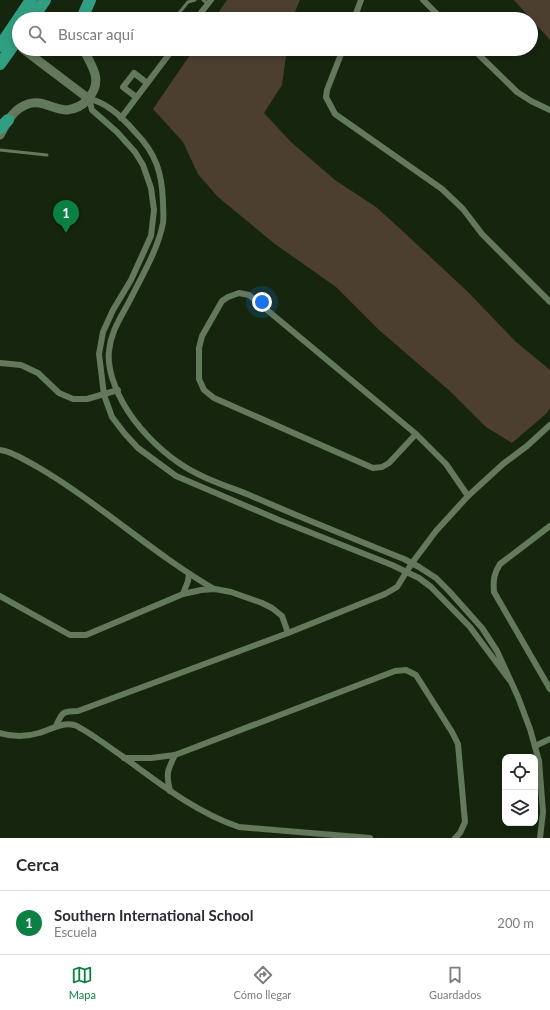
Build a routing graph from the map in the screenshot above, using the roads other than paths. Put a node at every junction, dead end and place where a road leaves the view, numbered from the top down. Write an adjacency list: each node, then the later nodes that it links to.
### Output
1 (31, 0): 9 (highway)
2 (45, 0): 10 (highway)
3 (90, 0): 11 (highway)
4 (93, 0): 12 (street)
5 (195, 0): 13 (lane)
6 (361, 0): 15 (street)
7 (423, 0): 16 (street)
8 (207, 1): 14 (street)
9 (23, 12)
10 (37, 12)
11 (85, 12)
12 (86, 12)
13 (180, 12)
14 (200, 12)
15 (357, 12)
16 (435, 12)
17 (12, 28): 20 (highway)
18 (0, 33): 19 (street)
19 (12, 41)
20 (0, 46)
21 (12, 47): 27 (highway)
22 (32, 56): 30 (street)
23 (87, 56): 30 (street)
24 (168, 56): 28 (street)
25 (340, 56): 39 (street)
26 (480, 56): 31 (street)
27 (0, 64)
28 (147, 83): 29 (street); 29 (street)
29 (136, 97): 32 (street)
30 (89, 98): 32 (street); 34 (street); 35 (street)
31 (550, 110)
32 (121, 118): 33 (street)
33 (126, 122): 35 (street); 41 (street)
34 (4, 124): 36 (street)
35 (117, 132): 42 (street)
36 (0, 135)
37 (0, 150): 38 (lane)
38 (47, 155)
39 (549, 299)
40 (0, 363): 42 (street)
41 (118, 390): 42 (street); 48 (street)
42 (104, 395): 49 (street)
43 (550, 425): 46 (street)
44 (416, 434): 44 (street); 46 (street)
45 (0, 450): 50 (street)
46 (468, 496): 48 (street)
47 (550, 526): 56 (street)
48 (412, 563): 49 (street); 55 (street)
49 (407, 572): 54 (street); 55 (street)
50 (188, 574): 51 (street); 52 (street)
51 (215, 589): 52 (street); 54 (street)
52 (183, 594): 53 (street)
53 (0, 596)
54 (288, 633): 57 (street)
55 (511, 682): 62 (street)
56 (550, 689)
57 (78, 711): 58 (street); 59 (street)
58 (74, 725): 59 (street); 64 (street)
59 (56, 726): 60 (street)
60 (0, 733)
61 (550, 739): 62 (street)
62 (535, 746): 68 (street)
63 (175, 755): 64 (street); 65 (street); 67 (street)
64 (124, 758): 65 (street)
65 (170, 791): 66 (street)
66 (370, 838)
67 (455, 838)
68 (540, 838)

